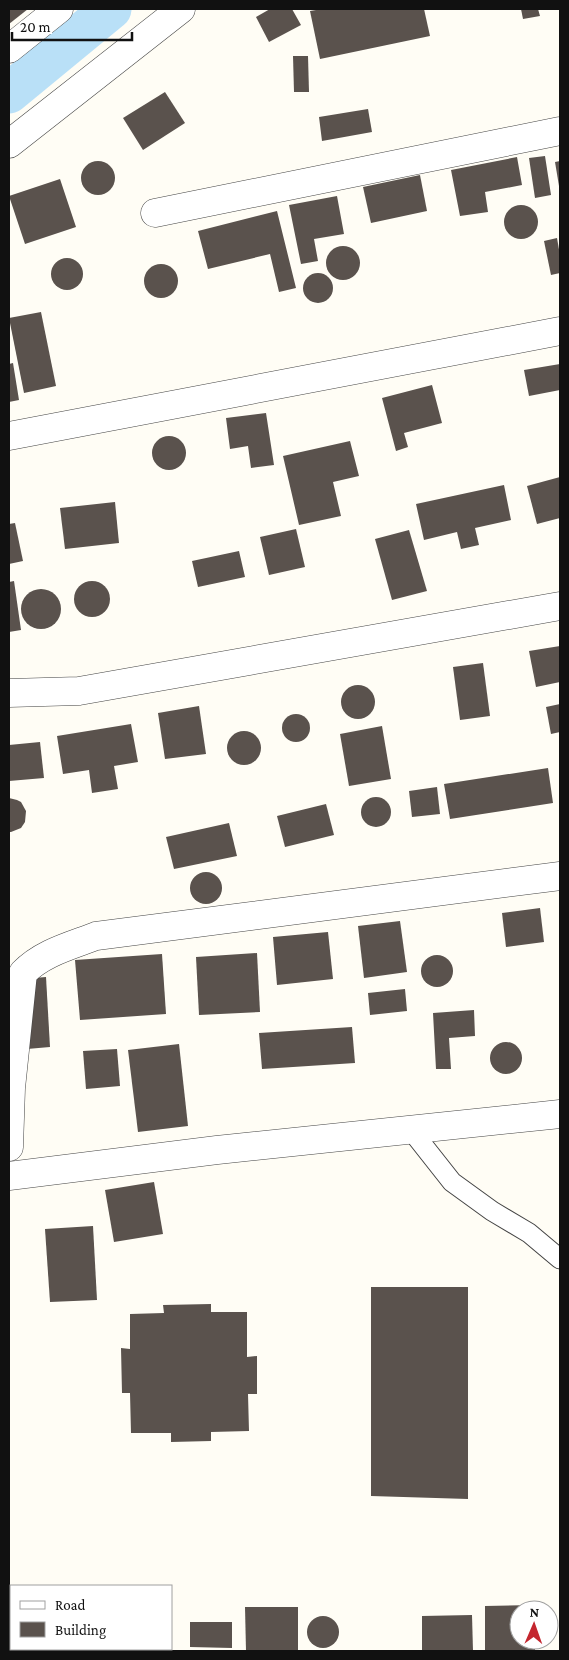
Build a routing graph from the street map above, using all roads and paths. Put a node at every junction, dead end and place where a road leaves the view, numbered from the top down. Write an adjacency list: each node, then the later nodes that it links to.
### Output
1 (59, 9): 3 (street)
2 (181, 9): 5 (street)
3 (9, 48)
4 (560, 131): 6 (street)
5 (9, 144)
6 (156, 212)
7 (560, 331): 8 (street)
8 (9, 436)
9 (560, 606): 10 (street)
10 (9, 693)
11 (560, 876): 14 (street)
12 (560, 1114): 13 (street)
13 (411, 1130): 15 (street); 16 (lane)
14 (9, 1147)
15 (9, 1176)
16 (560, 1259)

